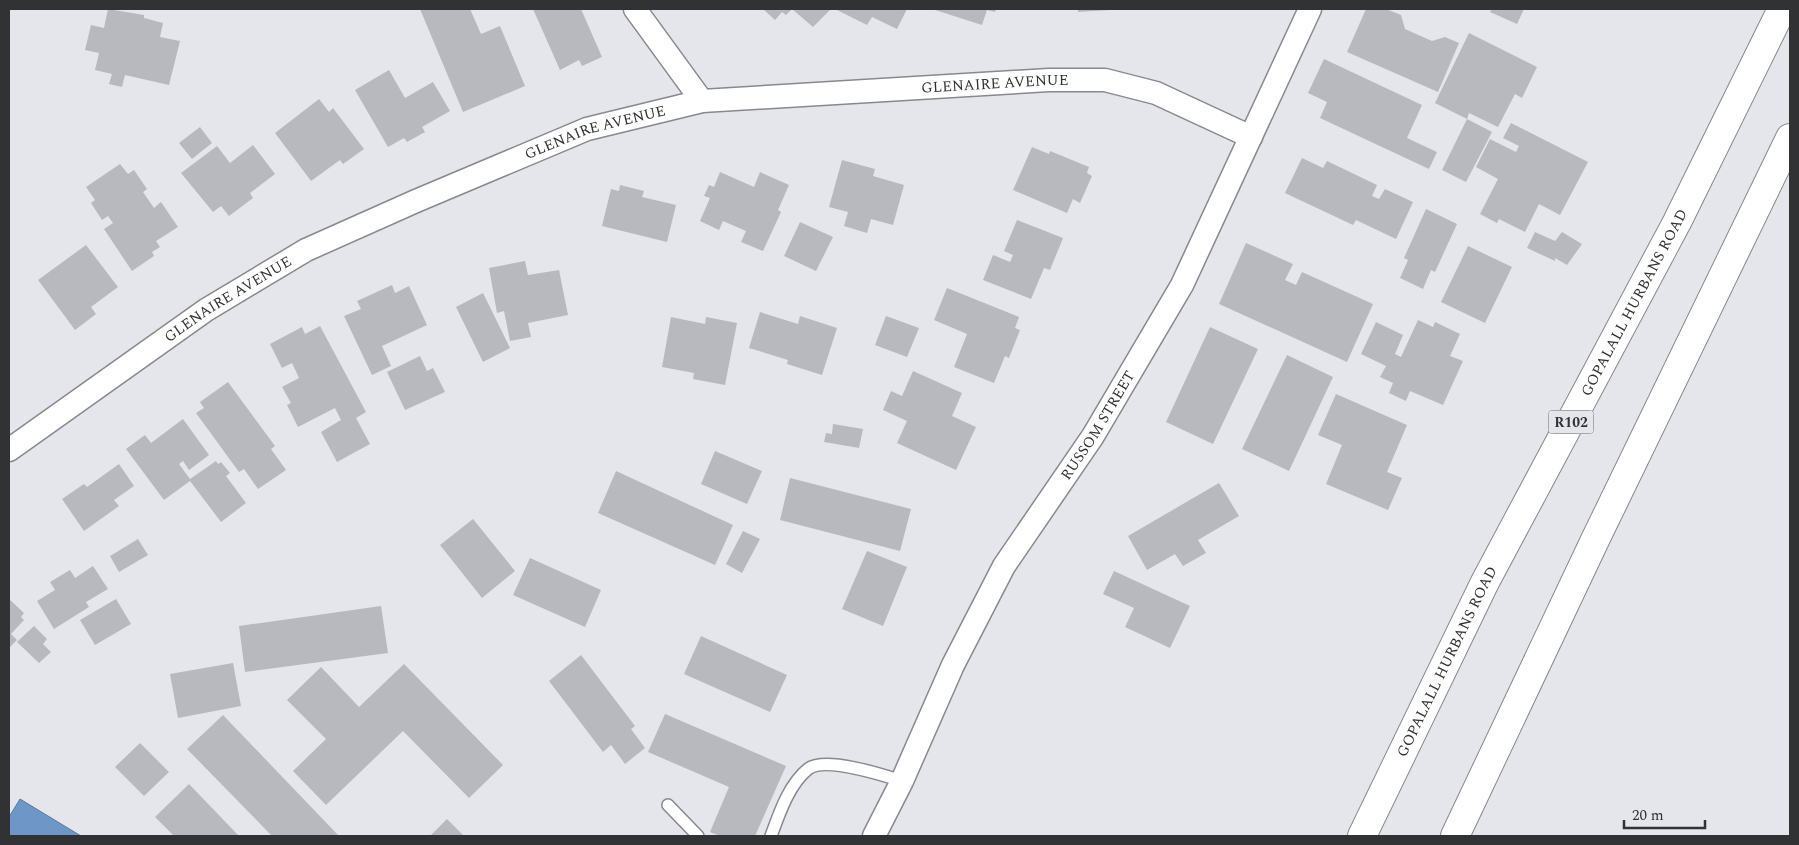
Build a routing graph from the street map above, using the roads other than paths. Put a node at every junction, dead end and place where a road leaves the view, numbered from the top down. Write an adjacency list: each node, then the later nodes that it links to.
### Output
1 (635, 9): 4 (street)
2 (1310, 9): 5 (street, RUSSOM STREET)
3 (1782, 9): 13 (main road, GOPALALL HURBANS ROAD / R102)
4 (702, 101): 5 (street, GLENAIRE AVENUE); 7 (street, GLENAIRE AVENUE)
5 (1251, 136): 8 (street, RUSSOM STREET)
6 (1790, 138): 14 (main road)
7 (9, 450)
8 (902, 781): 11 (lane); 12 (street, RUSSOM STREET)
9 (668, 805): 10 (lane)
10 (698, 836)
11 (771, 836)
12 (874, 836)
13 (1362, 836)
14 (1455, 836)

